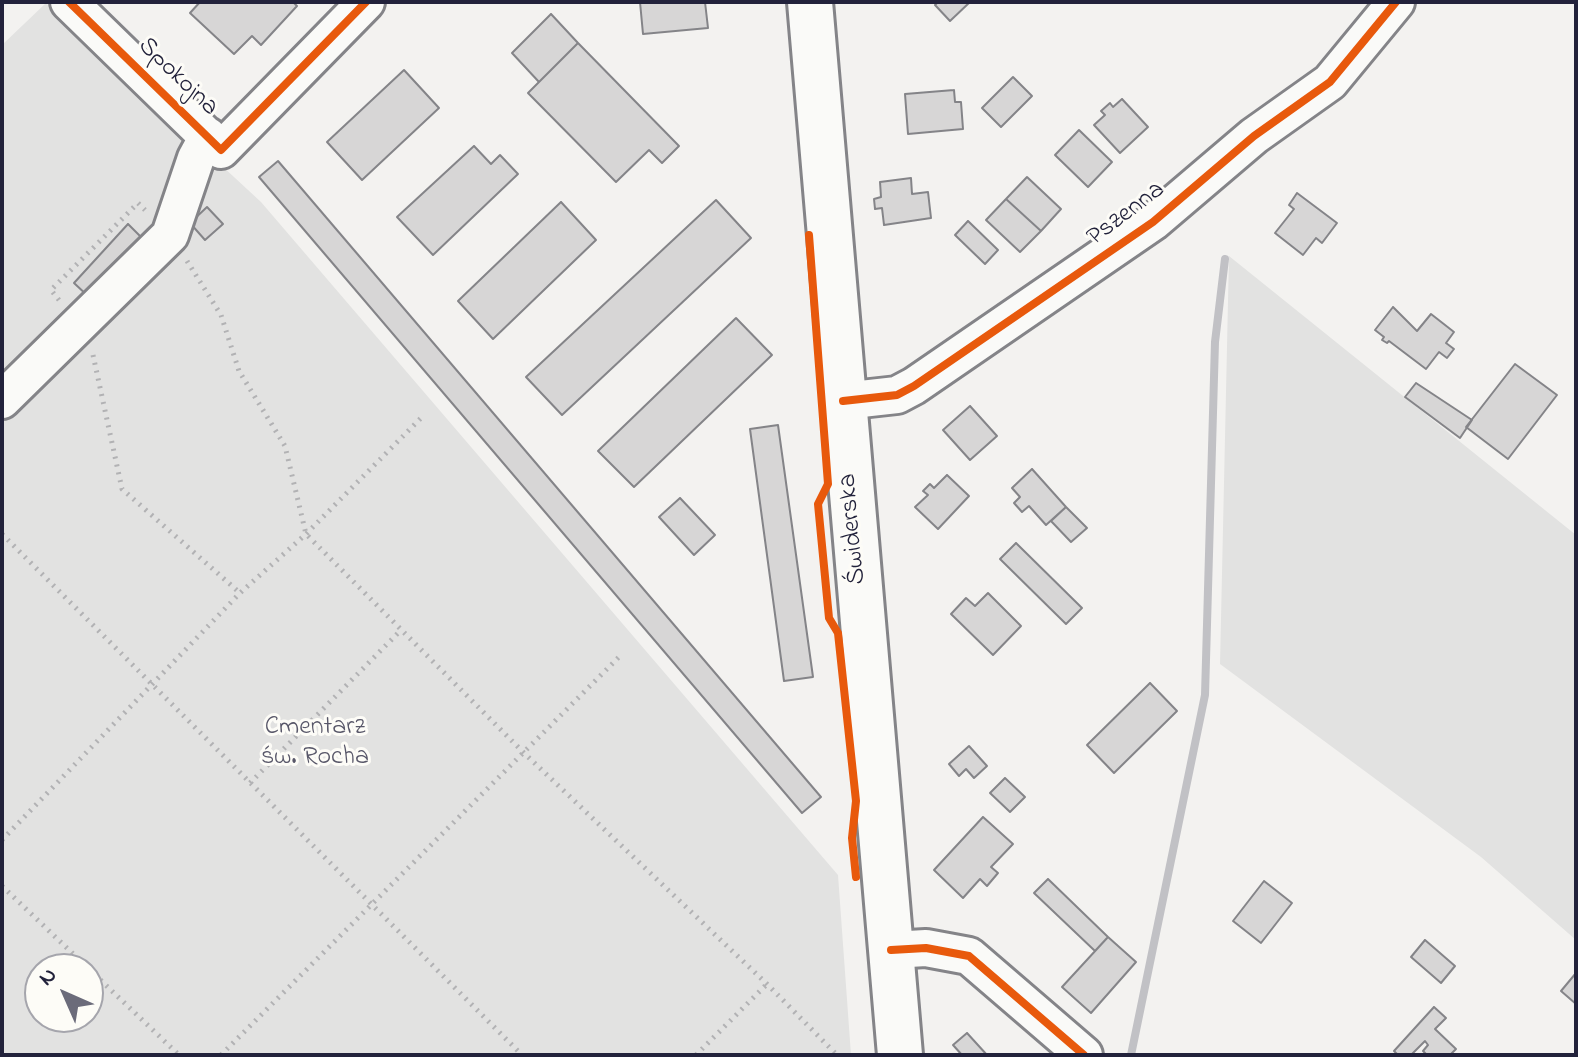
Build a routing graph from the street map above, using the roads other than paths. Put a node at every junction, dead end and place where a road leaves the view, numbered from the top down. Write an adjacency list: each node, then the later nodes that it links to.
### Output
1 (69, 2): 5 (street, Spokojna)
2 (366, 2): 5 (street)
3 (810, 2): 7 (main road, Świderska)
4 (1396, 2): 7 (street, Pszenna)
5 (214, 143): 6 (street)
6 (2, 400)
7 (843, 401): 8 (main road, Świderska)
8 (891, 950): 9 (main road, Świderska); 10 (street)
9 (900, 1055)
10 (1084, 1055)

